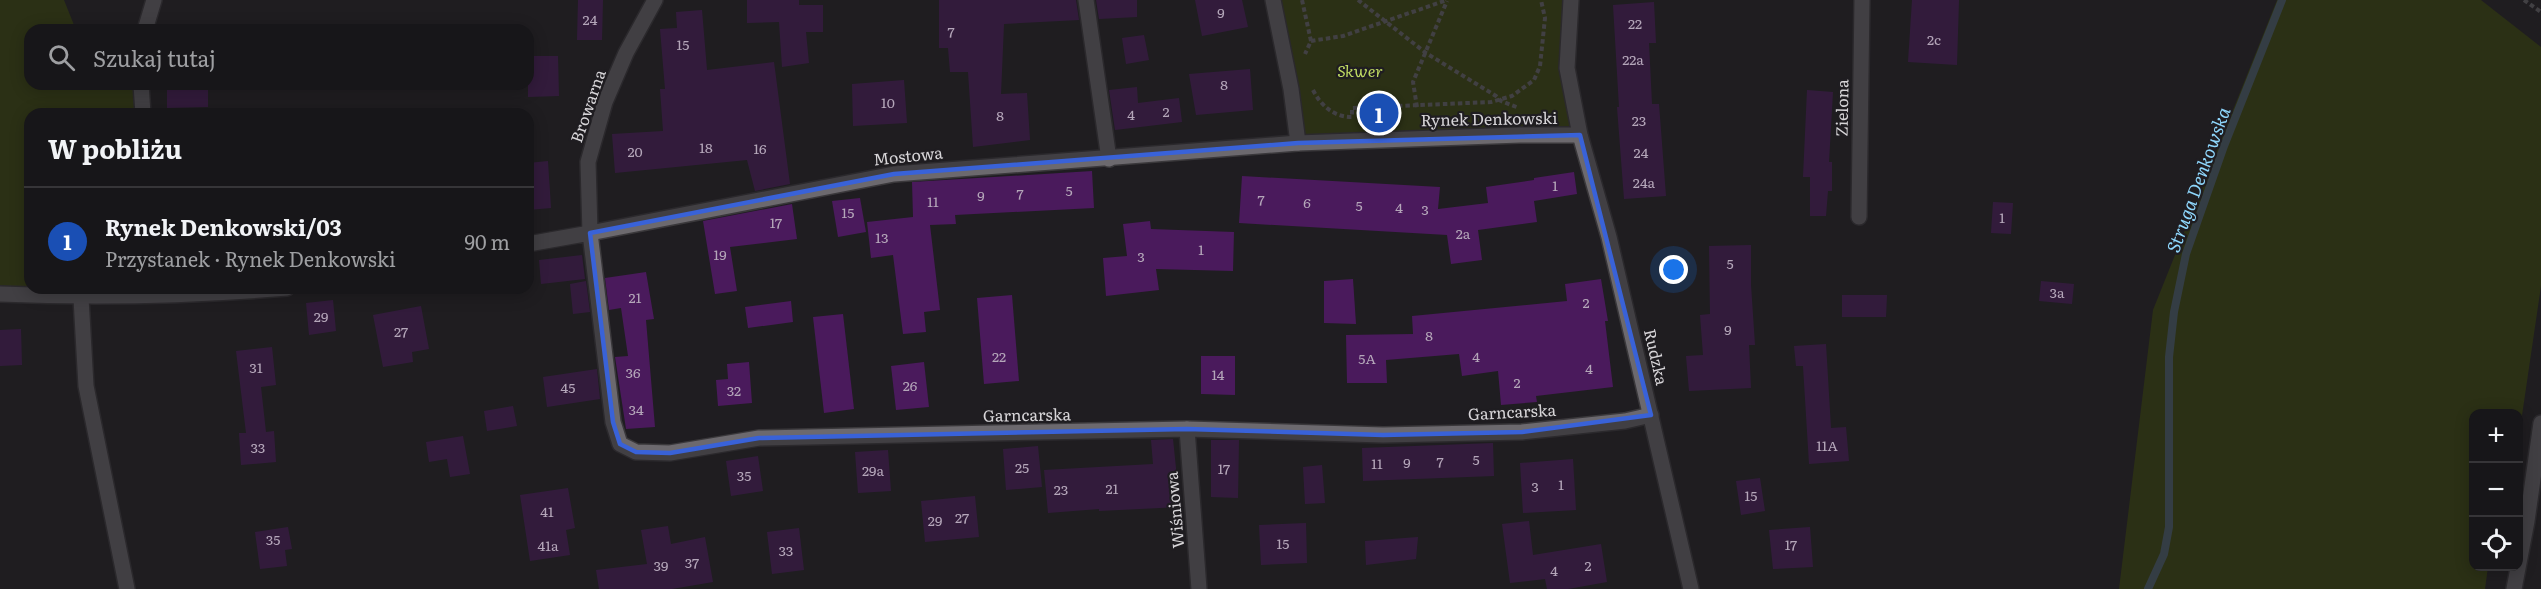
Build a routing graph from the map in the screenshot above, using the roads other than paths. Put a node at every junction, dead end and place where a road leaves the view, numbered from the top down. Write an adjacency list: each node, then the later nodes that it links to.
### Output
1 (154, 0): 7 (street)
2 (655, 0): 14 (street, Browarna)
3 (1086, 0): 12 (street)
4 (1273, 0): 11 (street)
5 (1571, 0): 10 (street, Rynek Denkowski)
6 (1862, 0): 13 (street, Zielona)
7 (147, 24)
8 (141, 90): 9 (street)
9 (143, 108)
10 (1580, 135): 11 (street, Rynek Denkowski); 19 (street, Rudzka)
11 (1298, 143): 12 (street, Mostowa)
12 (1109, 159): 14 (street, Mostowa)
13 (1858, 217)
14 (590, 233): 15 (street, Mostowa); 21 (street, Garncarska)
15 (534, 243)
16 (0, 294): 18 (street)
17 (132, 294): 18 (street)
18 (81, 298): 22 (street)
19 (1651, 415): 21 (street, Garncarska); 24 (street, Rudzka)
20 (2541, 423): 25 (street)
21 (1187, 429): 23 (street, Wiśniowa)
22 (127, 589)
23 (1199, 589)
24 (1691, 589)
25 (2514, 589)

